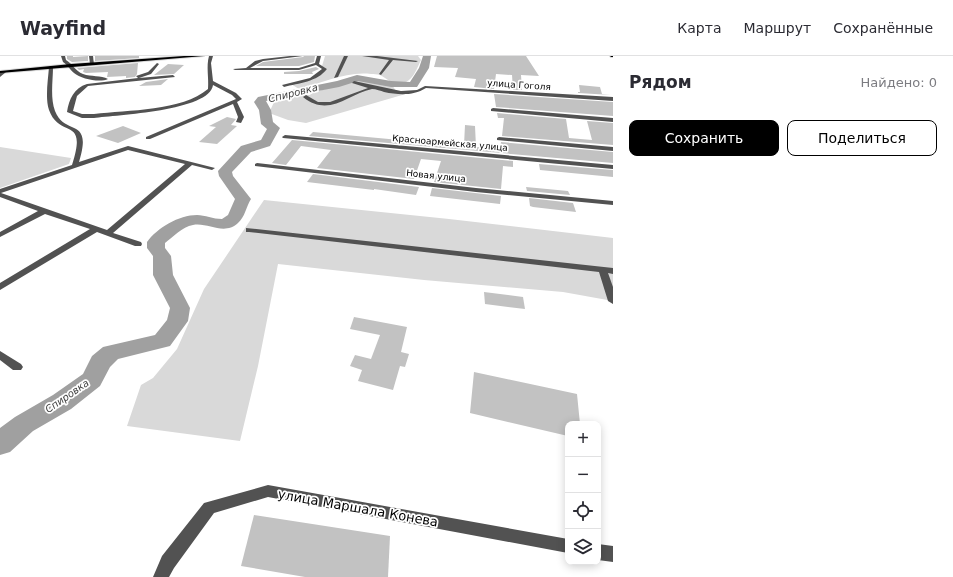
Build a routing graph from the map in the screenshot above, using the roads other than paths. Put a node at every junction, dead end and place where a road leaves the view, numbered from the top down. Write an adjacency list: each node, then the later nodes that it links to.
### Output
1 (63, 56): 14 (street)
2 (90, 56): 11 (street)
3 (202, 56): 11 (main road)
4 (210, 56): 23 (street)
5 (301, 56): 17 (street)
6 (319, 56): 13 (street)
7 (346, 56): 22 (street)
8 (364, 56): 9 (street)
9 (392, 59): 10 (street); 19 (street)
10 (416, 61)
11 (92, 64): 14 (main road)
12 (157, 64): 14 (street)
13 (317, 64): 17 (street); 25 (street)
14 (71, 65): 15 (main road)
15 (51, 67): 18 (main road); 38 (street)
16 (235, 69): 17 (street)
17 (247, 69)
18 (2, 72): 20 (street)
19 (381, 74)
20 (0, 76)
21 (172, 76): 23 (street)
22 (336, 76)
23 (211, 82): 29 (street)
24 (354, 82): 26 (street, улица Гоголя)
25 (284, 86)
26 (374, 87): 27 (street); 28 (street, улица Гоголя)
27 (306, 97)
28 (613, 99)
29 (234, 102): 32 (street); 34 (street)
30 (493, 110): 31 (street)
31 (613, 120)
32 (239, 122)
33 (285, 136): 40 (street, Красноармейская улица)
34 (148, 138)
35 (500, 139): 36 (street)
36 (613, 149)
37 (190, 163): 38 (street); 41 (street); 48 (street)
38 (75, 165): 42 (street)
39 (257, 165): 44 (street, Новая улица)
40 (613, 167)
41 (212, 168)
42 (0, 190)
43 (0, 195): 45 (street)
44 (613, 203)
45 (44, 211): 46 (street); 49 (street)
46 (96, 229): 48 (street); 53 (street)
47 (248, 230): 51 (street)
48 (108, 233): 50 (street)
49 (0, 235)
50 (138, 244)
51 (602, 269): 52 (street); 54 (street)
52 (613, 270)
53 (0, 286)
54 (613, 301)
55 (0, 355): 56 (street)
56 (17, 367)
57 (565, 545): 60 (street, улица Маршала Конева)
58 (601, 552): 59 (street)
59 (613, 554)
60 (161, 577)

